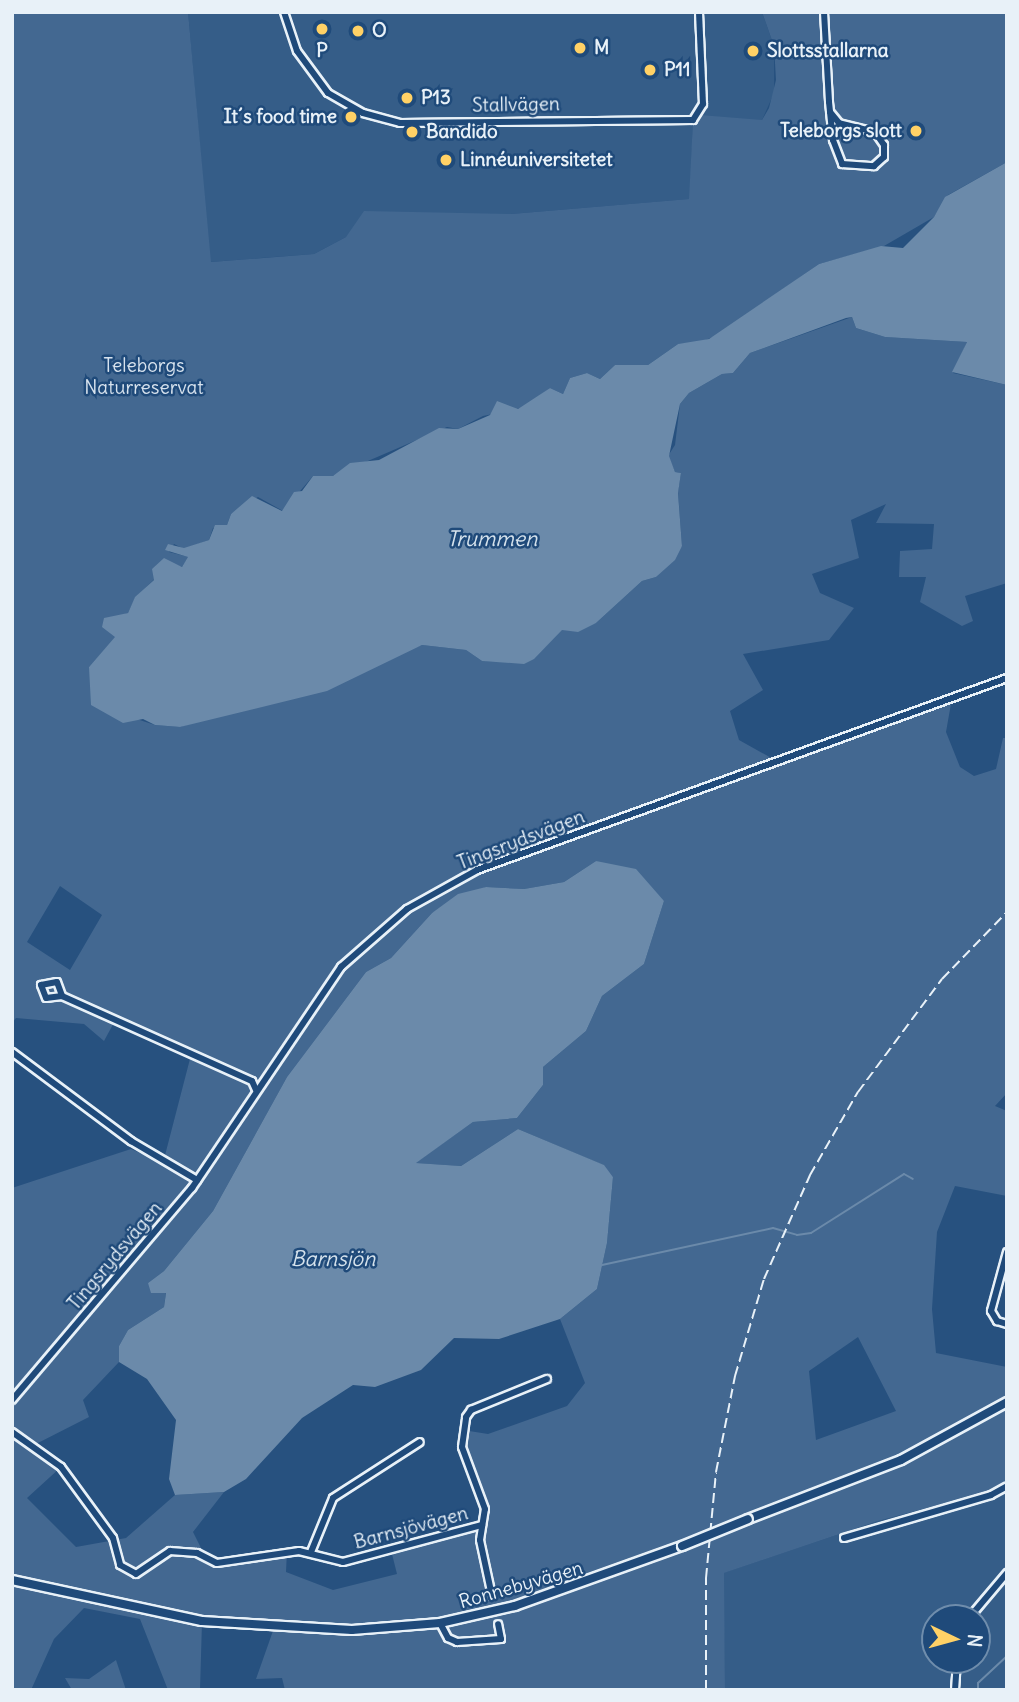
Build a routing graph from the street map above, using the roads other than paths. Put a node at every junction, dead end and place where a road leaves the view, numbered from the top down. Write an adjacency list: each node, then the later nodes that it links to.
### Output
1 (284, 12): 2 (street, Stallvägen)
2 (699, 12)
3 (824, 12): 4 (street)
4 (830, 112): 4 (street)
5 (1007, 678): 8 (street, Tingsrydsvägen)
6 (62, 996): 8 (street)
7 (12, 1052): 9 (street)
8 (256, 1090): 9 (street, Tingsrydsvägen)
9 (197, 1180): 13 (street, Tingsrydsvägen)
10 (1007, 1252): 11 (street)
11 (1007, 1324)
12 (547, 1379): 18 (street, Barnsjövägen)
13 (12, 1399)
14 (1007, 1402): 25 (main road, Ronnebyvägen, bridge)
15 (12, 1432): 20 (street, Barnsjövägen)
16 (420, 1442): 20 (street)
17 (1007, 1486): 19 (street)
18 (482, 1525): 20 (street, Barnsjövägen); 23 (street, Barnsjövägen)
19 (844, 1538)
20 (311, 1552)
21 (1007, 1573): 24 (street)
22 (12, 1580): 25 (main road, Ronnebyvägen)
23 (492, 1596)
24 (981, 1604)
25 (440, 1623): 26 (street)
26 (498, 1624)

